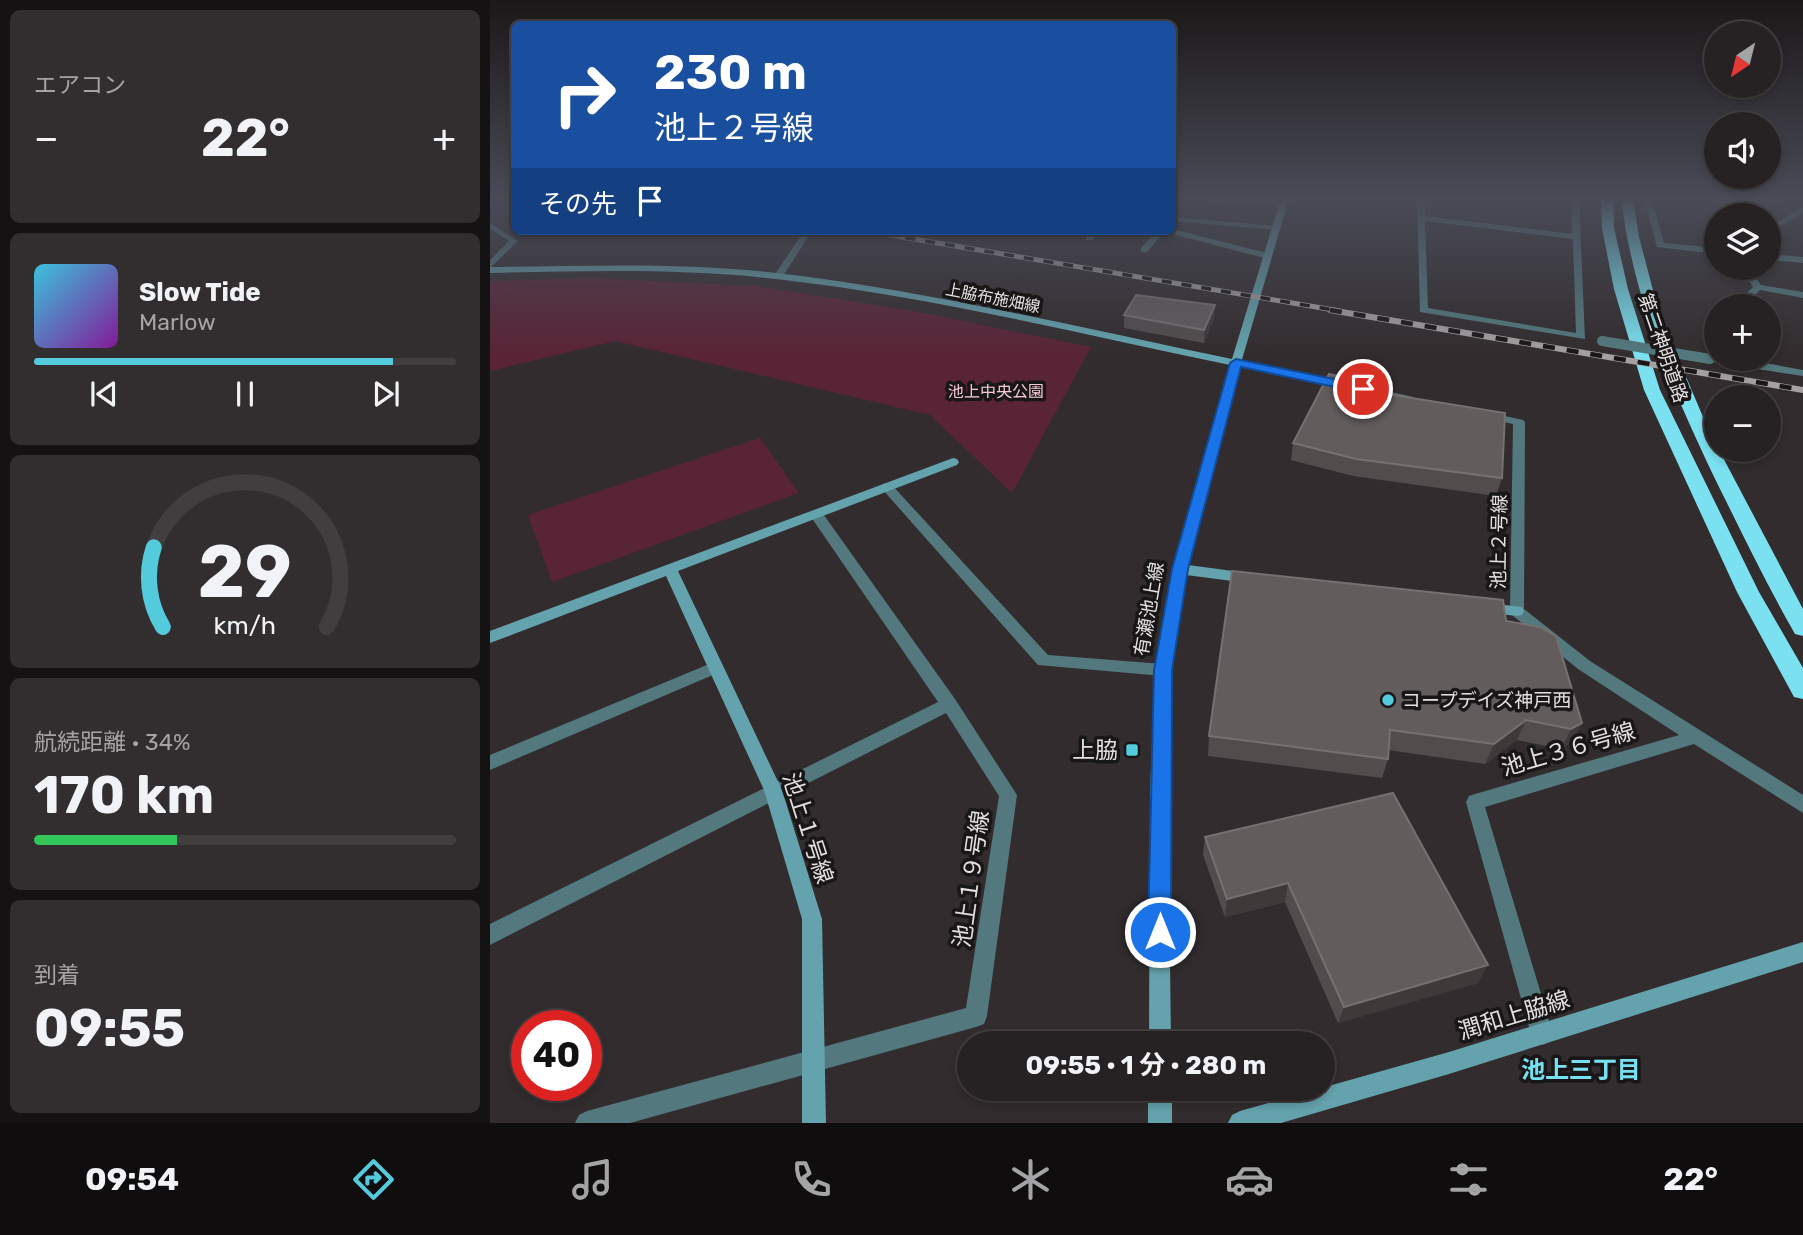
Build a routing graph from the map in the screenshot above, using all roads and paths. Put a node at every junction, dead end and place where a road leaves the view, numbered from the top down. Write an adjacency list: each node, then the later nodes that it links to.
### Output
1 (506, 250): 12 (street)
2 (795, 250): 13 (street)
3 (1247, 250): 9 (street)
4 (1270, 250): 9 (street, 有瀬池上線)
5 (1422, 250): 18 (street)
6 (1578, 250): 18 (street)
7 (1613, 250): 37 (highway, 第二神明道路)
8 (1635, 250): 33 (highway, 第二神明道路)
9 (1268, 256): 20 (street, 有瀬池上線)
10 (1781, 258): 11 (street)
11 (1803, 260)
12 (490, 268): 13 (street, 上脇布施畑線)
13 (778, 276): 20 (street, 上脇布施畑線)
14 (1753, 280): 15 (street)
15 (1758, 287): 16 (street); 17 (street)
16 (1751, 294)
17 (1803, 295)
18 (1581, 337): 19 (street, bridge)
19 (1704, 358)
20 (1236, 363): 23 (street); 29 (street, 有瀬池上線)
21 (1781, 369): 22 (street)
22 (1803, 373)
23 (1428, 403)
24 (1480, 414): 32 (street, 池上２号線)
25 (953, 462): 26 (street)
26 (887, 487): 27 (street); 36 (street)
27 (816, 514): 28 (street); 38 (street, 池上１９号線)
28 (669, 568): 34 (street); 35 (street, 池上１号線)
29 (1180, 569): 30 (street); 36 (street, 有瀬池上線)
30 (1261, 579)
31 (1477, 606): 32 (street, 池上２号線)
32 (1517, 611): 39 (street, 池上３６号線)
33 (1803, 628)
34 (490, 637)
35 (714, 668): 40 (street); 41 (street, 池上１号線)
36 (1163, 670): 45 (street, 有瀬池上線)
37 (1803, 690)
38 (949, 704): 41 (street); 47 (street, 池上１９号線)
39 (1696, 737): 42 (street); 46 (street, 池上３６号線)
40 (490, 763)
41 (773, 790): 43 (street); 47 (street, 池上１号線)
42 (1803, 806)
43 (490, 935)
44 (1803, 952): 46 (street, 潤和上脇線)
45 (1160, 1031)
46 (1542, 1034): 52 (street, 潤和上脇線)
47 (815, 1060): 49 (street); 50 (street, 池上１号線)
48 (1160, 1101): 51 (street)
49 (587, 1123)
50 (814, 1123)
51 (1160, 1123)
52 (1240, 1123)

